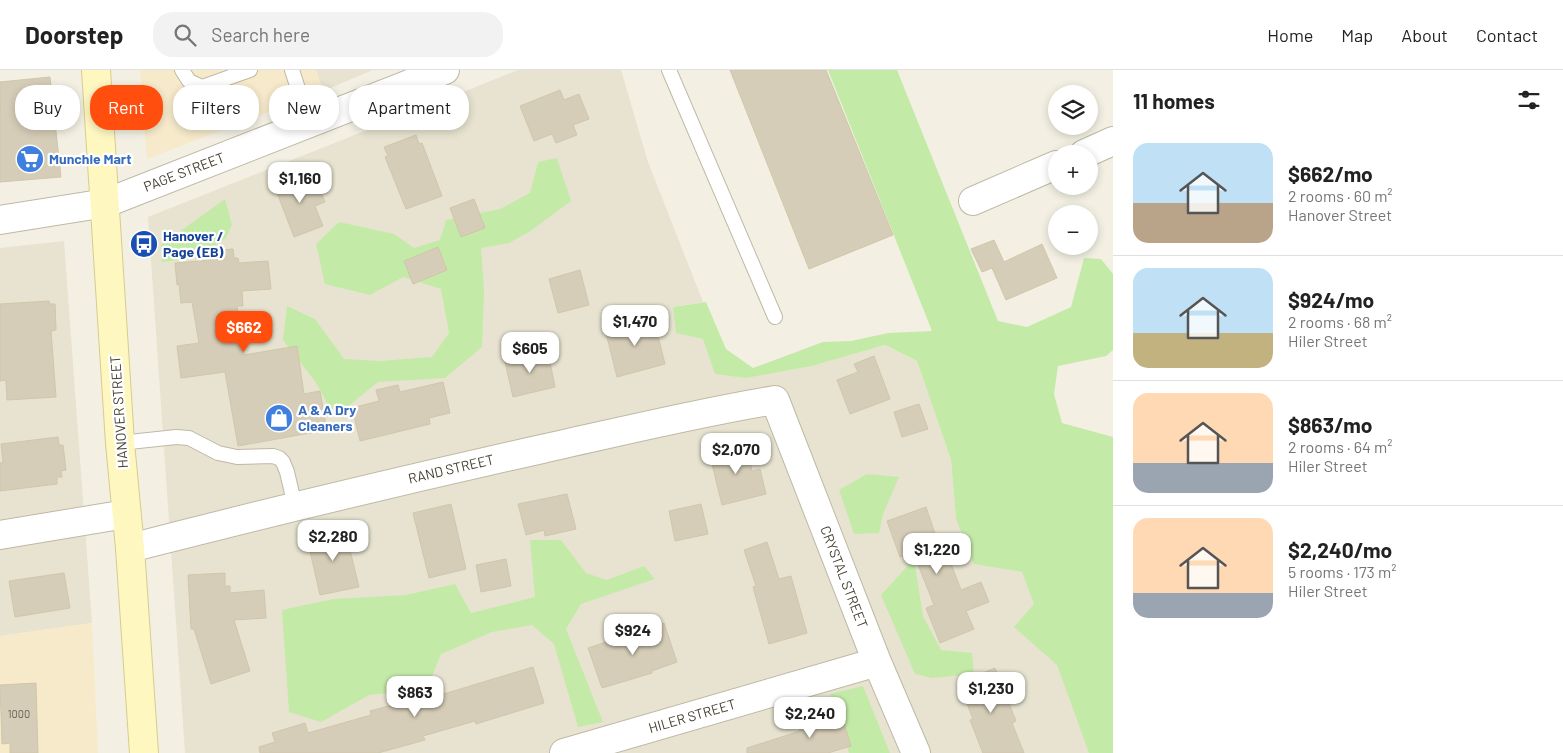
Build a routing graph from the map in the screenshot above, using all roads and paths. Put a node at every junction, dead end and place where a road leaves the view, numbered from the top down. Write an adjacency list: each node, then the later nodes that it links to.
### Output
1 (96, 70): 14 (main road, HANOVER STREET)
2 (182, 70): 3 (lane)
3 (250, 70)
4 (292, 70): 7 (lane)
5 (445, 70): 8 (street, PAGE STREET)
6 (669, 70): 16 (lane)
7 (297, 85)
8 (339, 111)
9 (291, 130): 14 (street, PAGE STREET)
10 (1113, 141): 11 (street)
11 (1098, 148)
12 (1048, 169): 13 (street)
13 (973, 201)
14 (106, 203): 15 (street, PAGE STREET); 18 (main road, HANOVER STREET)
15 (0, 220)
16 (775, 317)
17 (775, 400): 19 (street, RAND STREET); 23 (street, CRYSTAL STREET)
18 (120, 442): 19 (lane); 20 (main road, HANOVER STREET)
19 (295, 506): 22 (street, RAND STREET)
20 (126, 514): 21 (street); 22 (main road, HANOVER STREET)
21 (0, 535)
22 (130, 548): 24 (main road, HANOVER STREET)
23 (877, 662): 25 (street, HILER STREET); 26 (street, CRYSTAL STREET)
24 (144, 753)
25 (564, 753)
26 (916, 753)

